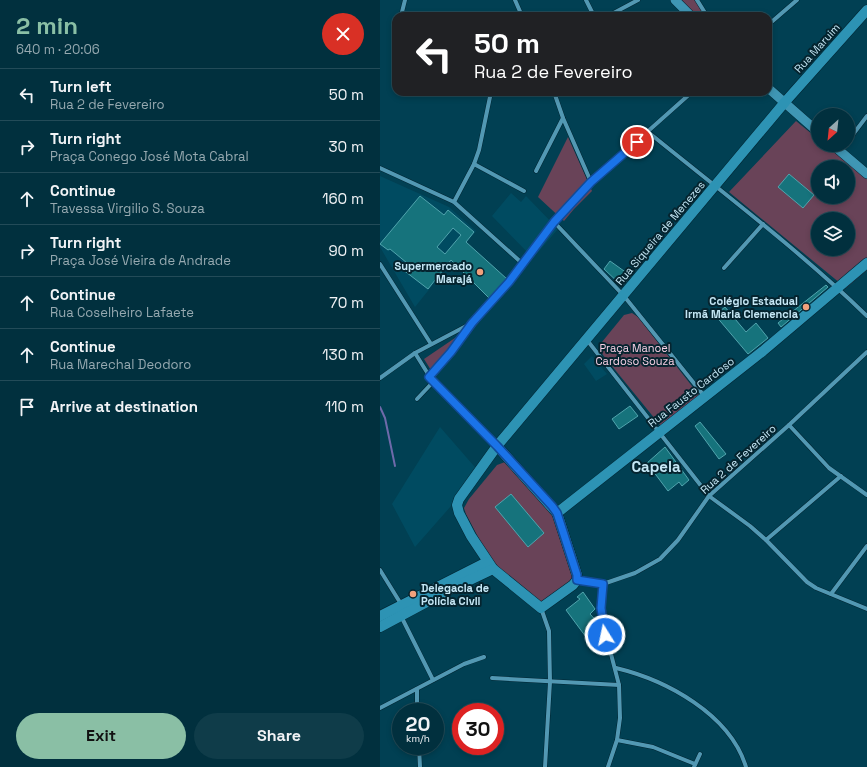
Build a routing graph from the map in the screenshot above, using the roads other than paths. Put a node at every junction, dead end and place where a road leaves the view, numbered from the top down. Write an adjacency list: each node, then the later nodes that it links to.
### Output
1 (405, 0): 9 (street)
2 (515, 0): 10 (street)
3 (586, 0): 11 (street)
4 (638, 0): 12 (street)
5 (675, 0): 13 (street)
6 (697, 0): 14 (street)
7 (797, 0): 15 (street)
8 (867, 10): 20 (main road, Rua Maruim)
9 (402, 12)
10 (520, 12)
11 (592, 12)
12 (616, 12)
13 (687, 12)
14 (704, 12)
15 (772, 22)
16 (772, 91): 20 (street)
17 (489, 96): 27 (street)
18 (555, 96): 22 (street)
19 (688, 96): 24 (street)
20 (785, 102): 23 (street); 32 (main road, Rua Maruim)
21 (867, 116): 25 (street)
22 (563, 118): 29 (street); 31 (street)
23 (811, 126)
24 (648, 132): 31 (street); 32 (street)
25 (855, 132)
26 (844, 152): 30 (street)
27 (474, 164): 33 (street); 34 (street)
28 (380, 168): 34 (street)
29 (536, 171)
30 (867, 174)
31 (591, 182): 35 (street)
32 (715, 186): 36 (street); 42 (main road, Rua Siqueira de Menezes)
33 (524, 191)
34 (454, 202): 39 (street)
35 (554, 222): 39 (street); 42 (street)
36 (763, 224): 40 (street); 41 (street)
37 (867, 263): 41 (main road, Rua Fausto Cardoso)
38 (380, 264): 46 (street)
39 (523, 264): 44 (street)
40 (724, 268)
41 (838, 288): 43 (street); 52 (main road, Rua Fausto Cardoso)
42 (624, 296): 45 (main road); 52 (street)
43 (867, 316)
44 (472, 323): 46 (street); 49 (street)
45 (587, 340): 55 (street); 56 (main road)
46 (431, 344): 48 (street)
47 (867, 352): 54 (street, Rua 2 de Fevereiro)
48 (415, 353): 49 (street); 50 (street)
49 (429, 377): 51 (street)
50 (380, 378)
51 (433, 382): 53 (street); 56 (street)
52 (705, 397): 55 (main road, Rua Fausto Cardoso)
53 (417, 399)
54 (789, 425): 57 (street); 59 (street, Rua 2 de Fevereiro)
55 (659, 433): 59 (street); 60 (main road, Rua Fausto Cardoso)
56 (497, 446): 60 (main road); 63 (main road)
57 (841, 476): 58 (street); 61 (street)
58 (867, 494)
59 (709, 496): 61 (street); 66 (street, Rua 2 de Fevereiro)
60 (557, 513): 65 (main road)
61 (766, 540): 67 (street)
62 (867, 546): 67 (street)
63 (490, 565): 68 (main road); 70 (main road)
64 (380, 570): 70 (street)
65 (577, 580): 66 (street, Rua 2 de Fevereiro); 68 (main road)
66 (603, 584): 74 (street)
67 (831, 594): 69 (street)
68 (541, 608): 77 (street)
69 (867, 609)
70 (401, 610): 71 (main road); 72 (main road); 76 (street)
71 (380, 616)
72 (380, 627)
73 (484, 657): 76 (street)
74 (616, 668): 78 (street); 89 (street)
75 (492, 678): 77 (street)
76 (433, 680): 79 (street)
77 (550, 682): 78 (street); 87 (street)
78 (619, 685): 82 (street)
79 (416, 689): 80 (street); 81 (street)
80 (417, 703)
81 (380, 708)
82 (617, 740): 85 (street); 88 (street)
83 (700, 754): 85 (street)
84 (419, 755): 86 (street)
85 (694, 765)
86 (420, 767)
87 (545, 767)
88 (608, 767)
89 (746, 767)

